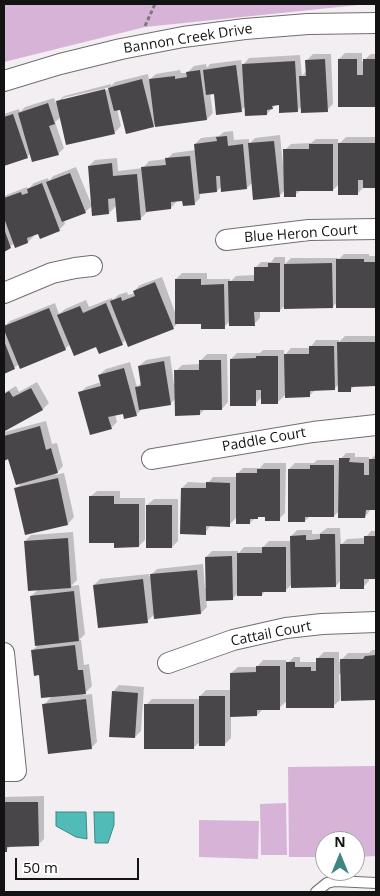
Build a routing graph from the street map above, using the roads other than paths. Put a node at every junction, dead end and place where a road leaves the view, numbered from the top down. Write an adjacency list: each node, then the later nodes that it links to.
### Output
1 (376, 24): 2 (street, Bannon Creek Drive)
2 (4, 81)
3 (376, 229): 4 (street, Blue Heron Court)
4 (226, 240)
5 (92, 266): 6 (street)
6 (4, 293)
7 (376, 425): 8 (street, Paddle Court)
8 (152, 459)
9 (376, 622): 11 (street, Cattail Court)
10 (4, 653): 12 (street)
11 (168, 663)
12 (4, 771)
13 (376, 883): 14 (lane)
14 (316, 892)

